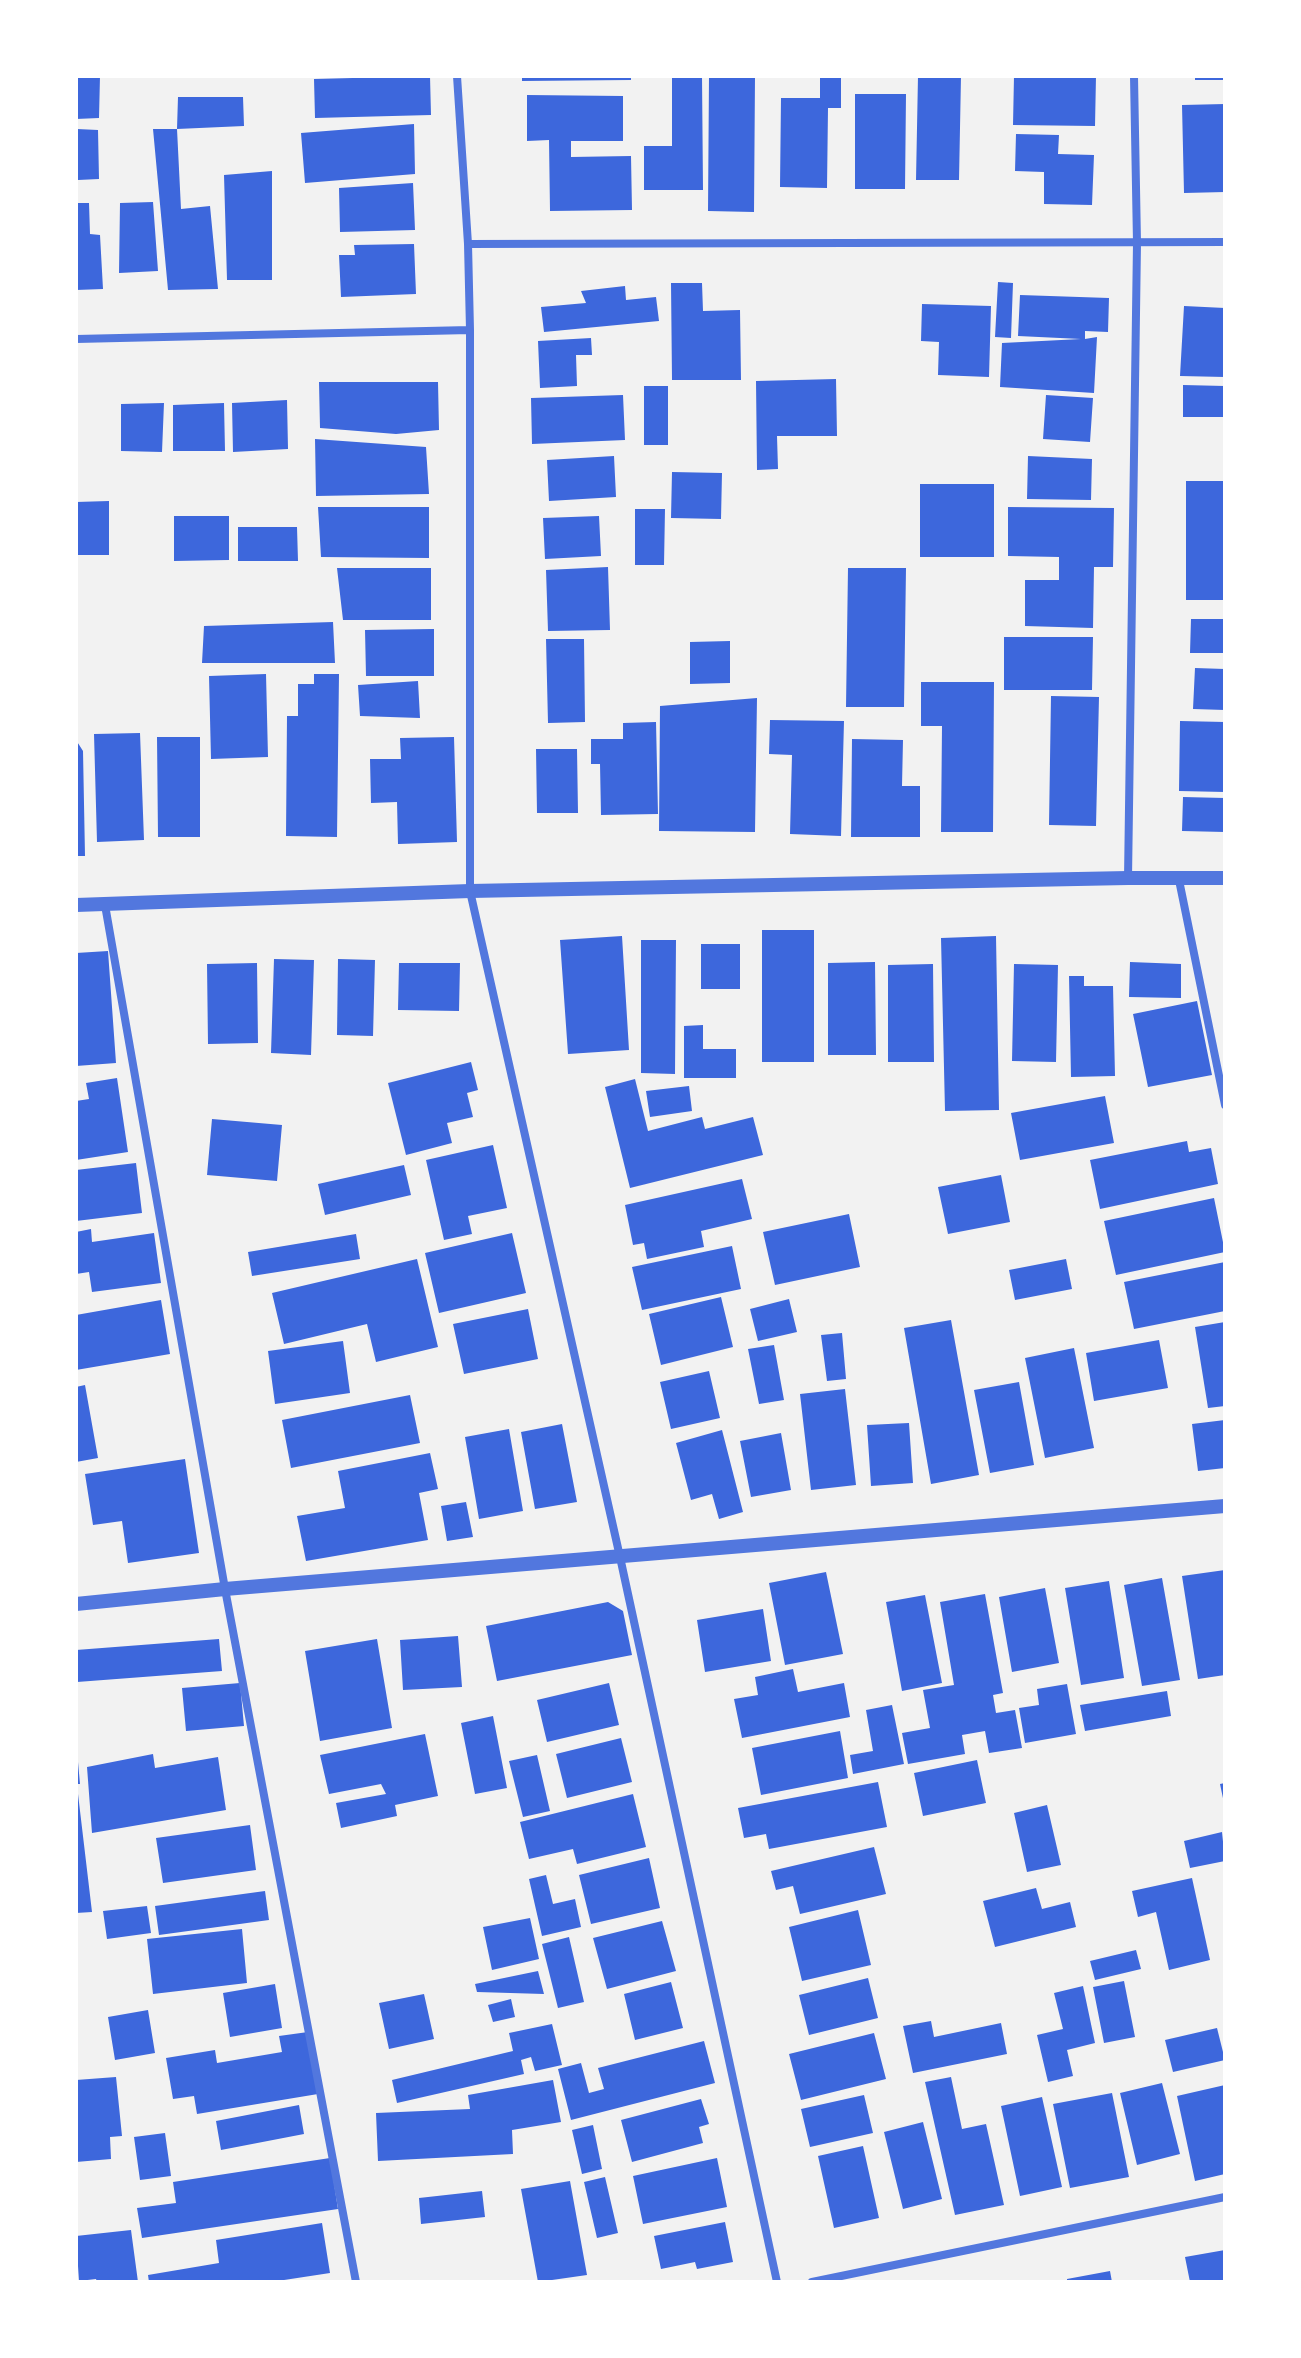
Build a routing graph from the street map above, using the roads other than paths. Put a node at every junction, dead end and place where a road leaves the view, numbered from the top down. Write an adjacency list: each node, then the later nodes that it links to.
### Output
1 (457, 76): 5 (street)
2 (1134, 76): 4 (street)
3 (1225, 242): 4 (street)
4 (1137, 243): 5 (street); 8 (street)
5 (468, 244): 6 (street)
6 (470, 330): 7 (street); 11 (street)
7 (76, 339)
8 (1128, 878): 10 (street); 11 (street)
9 (1225, 878): 10 (street)
10 (1179, 880): 14 (street)
11 (470, 891): 13 (street); 16 (street)
12 (76, 905): 13 (street)
13 (105, 905): 17 (street)
14 (1225, 1105)
15 (1225, 1506): 16 (street)
16 (620, 1557): 17 (street); 21 (street)
17 (225, 1589): 18 (street); 20 (street)
18 (76, 1604)
19 (1225, 2197): 22 (street)
20 (356, 2282)
21 (777, 2282)
22 (812, 2282)

